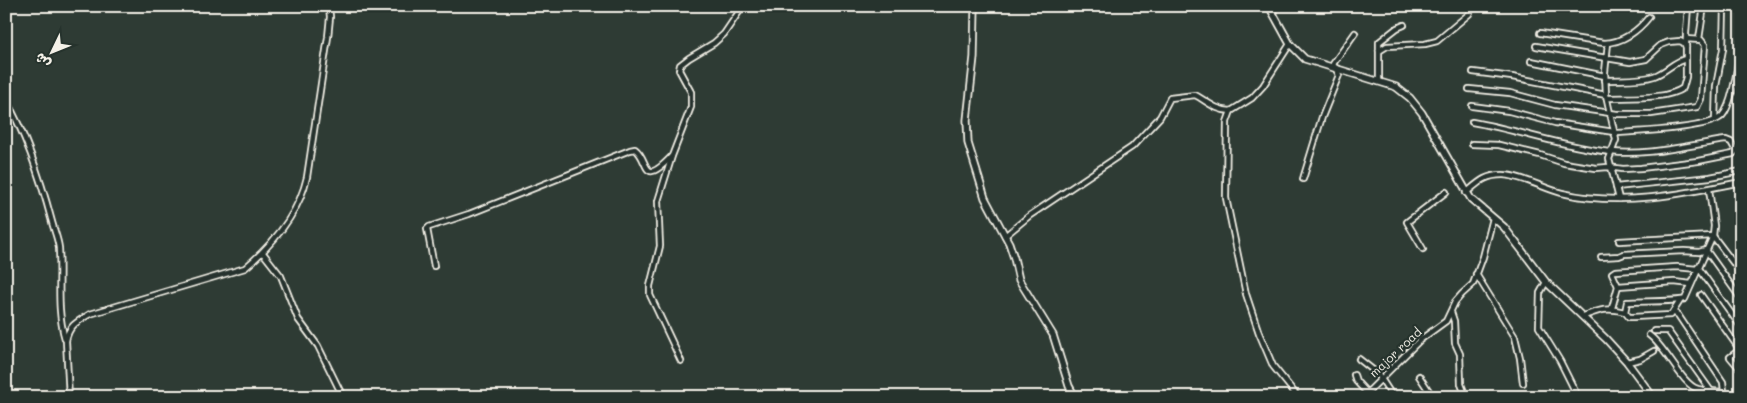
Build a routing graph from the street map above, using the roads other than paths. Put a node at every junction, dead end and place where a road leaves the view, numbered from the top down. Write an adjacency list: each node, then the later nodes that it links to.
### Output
1 (329, 6): 55 (street)
2 (743, 6): 39 (street)
3 (975, 6): 50 (street)
4 (1269, 6): 17 (street)
5 (1473, 6): 20 (street)
6 (1688, 6): 13 (street)
7 (1704, 6): 14 (street)
8 (1724, 6): 34 (street)
9 (1649, 17): 16 (street)
10 (1404, 25): 20 (street)
11 (1355, 33): 24 (street)
12 (1540, 33): 16 (street)
13 (1686, 39): 14 (street); 19 (street)
14 (1699, 40): 33 (street)
15 (1741, 41): 34 (street)
16 (1608, 43): 21 (street)
17 (1290, 44): 24 (street); 32 (street)
18 (1536, 46): 21 (street)
19 (1686, 47): 21 (street); 22 (street)
20 (1379, 51): 27 (street)
21 (1606, 58): 26 (street)
22 (1686, 59): 26 (street); 29 (street)
23 (1531, 61): 26 (street)
24 (1336, 69): 27 (street); 42 (street)
25 (1474, 72): 29 (street)
26 (1605, 78): 29 (street)
27 (1379, 82): 47 (street)
28 (1469, 89): 33 (street)
29 (1607, 97): 33 (street)
30 (6, 100): 75 (street)
31 (1472, 106): 36 (street)
32 (1231, 111): 50 (street); 92 (street)
33 (1609, 114): 36 (street)
34 (1715, 120): 36 (street)
35 (1472, 122): 38 (street)
36 (1614, 132): 38 (street)
37 (1472, 144): 40 (street)
38 (1611, 152): 40 (street); 40 (street)
39 (672, 156): 57 (street); 79 (street)
40 (1611, 167): 44 (street)
41 (1741, 171): 44 (street)
42 (1303, 179)
43 (1741, 182): 45 (street)
44 (1616, 187): 48 (street)
45 (1709, 189): 48 (street); 51 (street)
46 (1446, 192): 53 (street)
47 (1466, 193): 48 (street); 49 (street)
48 (1619, 199)
49 (1493, 218): 60 (street, major road); 61 (street)
50 (1005, 236): 91 (street)
51 (1713, 236): 52 (street); 54 (street); 59 (street)
52 (1619, 242)
53 (1422, 249)
54 (1706, 250): 56 (street); 58 (street); 65 (street)
55 (263, 253): 75 (street); 90 (street)
56 (1601, 257)
57 (434, 266)
58 (1698, 268): 62 (street); 63 (street); 72 (street)
59 (1741, 273)
60 (1476, 274): 68 (street, major road); 85 (street)
61 (1546, 282): 71 (street); 97 (street)
62 (1691, 284): 63 (street); 66 (street)
63 (1618, 286): 67 (street)
64 (1701, 295): 77 (street)
65 (1741, 299)
66 (1680, 301): 69 (street); 70 (street)
67 (1612, 308): 69 (street); 71 (street)
68 (1451, 312): 84 (street, major road); 96 (street)
69 (1625, 312): 70 (street)
70 (1673, 312): 88 (street)
71 (1584, 316): 80 (street)
72 (1741, 326)
73 (1654, 331): 86 (street)
74 (1649, 335): 86 (street)
75 (66, 341): 89 (street)
76 (1654, 350): 80 (street)
77 (1740, 350): 81 (street)
78 (1359, 359): 84 (street)
79 (681, 361)
80 (1627, 362): 98 (street)
81 (1741, 370)
82 (1354, 375): 87 (street)
83 (1419, 376): 95 (street)
84 (1381, 379): 87 (street, major road); 94 (street)
85 (1523, 383)
86 (1711, 391): 88 (street)
87 (1367, 392): 93 (street, major road)
88 (1722, 392): 99 (street)
89 (69, 397)
90 (343, 397)
91 (1075, 397)
92 (1298, 397)
93 (1363, 397)
94 (1393, 397)
95 (1433, 397)
96 (1466, 397)
97 (1578, 397)
98 (1653, 397)
99 (1726, 397)

